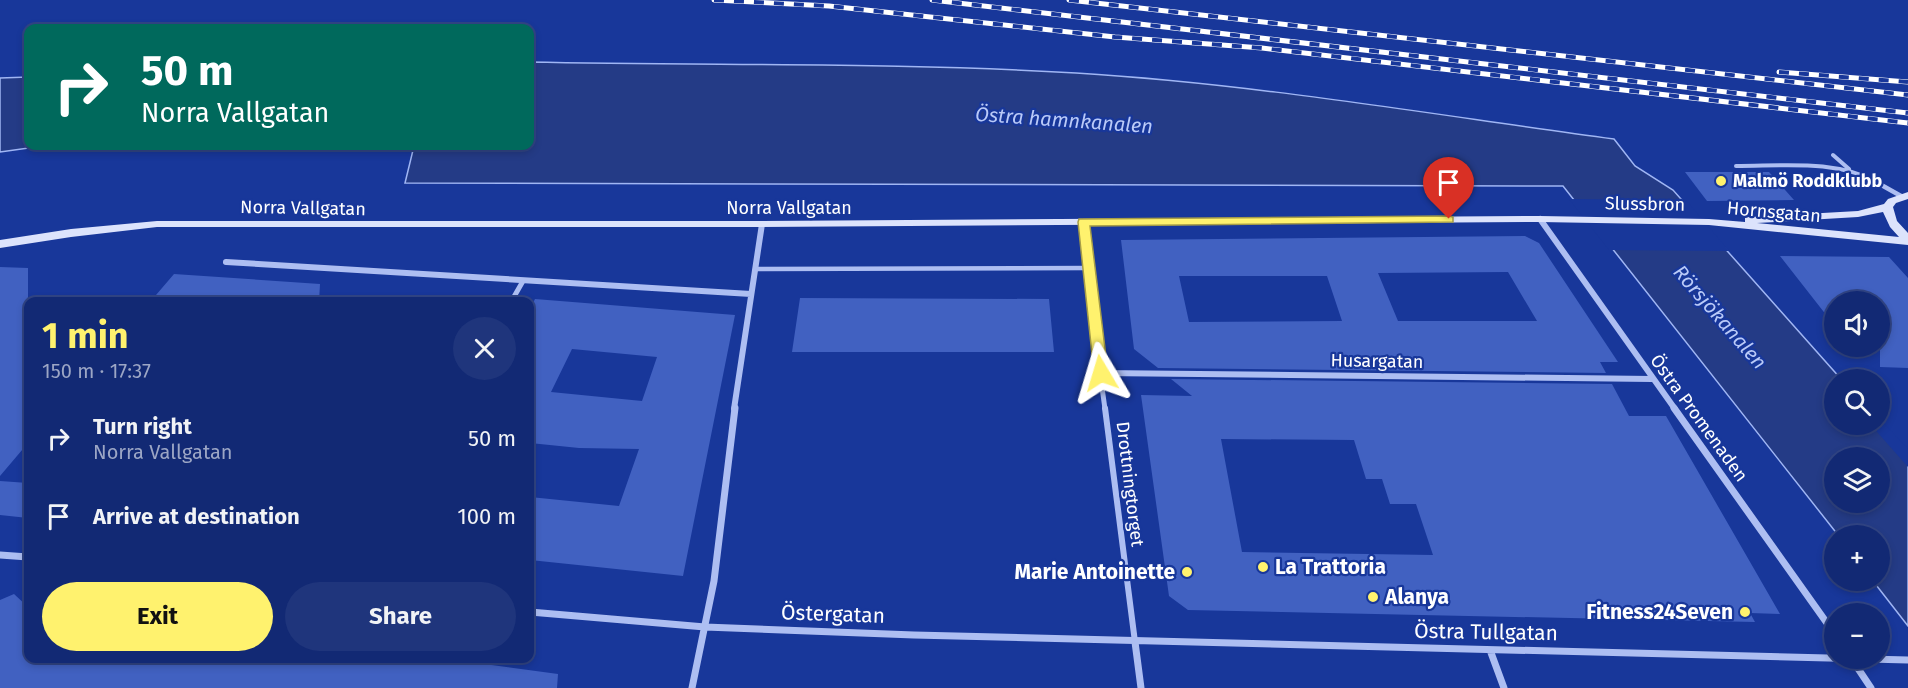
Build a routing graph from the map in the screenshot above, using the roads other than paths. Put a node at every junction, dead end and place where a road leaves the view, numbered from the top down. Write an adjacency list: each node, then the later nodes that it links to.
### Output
1 (1833, 155): 3 (lane)
2 (1736, 166): 3 (lane)
3 (1851, 171): 4 (lane)
4 (1905, 195): 5 (main road, Hornsgatan)
5 (1888, 207): 9 (main road, Hornsgatan); 11 (main road, Hornsgatan)
6 (1540, 219): 7 (main road, Norra Vallgatan); 8 (main road, Norra Vallgatan); 20 (street, Östra Promenaden)
7 (1580, 219): 9 (main road, Slussbron)
8 (1084, 222): 10 (main road, Norra Vallgatan); 14 (street, Drottningtorget)
9 (1709, 222): 11 (main road, Hornsgatan)
10 (762, 224): 12 (main road, Norra Vallgatan); 15 (street)
11 (1908, 240)
12 (0, 244)
13 (226, 262): 16 (street)
14 (1089, 268): 15 (lane); 19 (street, Drottningtorget)
15 (755, 269): 17 (street)
16 (523, 281): 17 (street); 18 (street)
17 (751, 294): 25 (street)
18 (514, 297)
19 (1101, 373): 20 (street, Husargatan); 26 (street, Drottningtorget)
20 (1652, 379): 24 (street, Östra Promenaden)
21 (0, 555): 22 (street)
22 (24, 557)
23 (534, 612): 25 (street, Östergatan)
24 (1824, 619)
25 (705, 627): 26 (street, Östergatan); 32 (street)
26 (1136, 642): 27 (street, Östra Tullgatan); 33 (street)
27 (1490, 650): 28 (street, Östra Tullgatan); 34 (street)
28 (1824, 658)
29 (1890, 660): 30 (street, Östra Tullgatan)
30 (1908, 660)
31 (1858, 669): 35 (street)
32 (692, 688)
33 (1141, 688)
34 (1504, 688)
35 (1872, 688)

